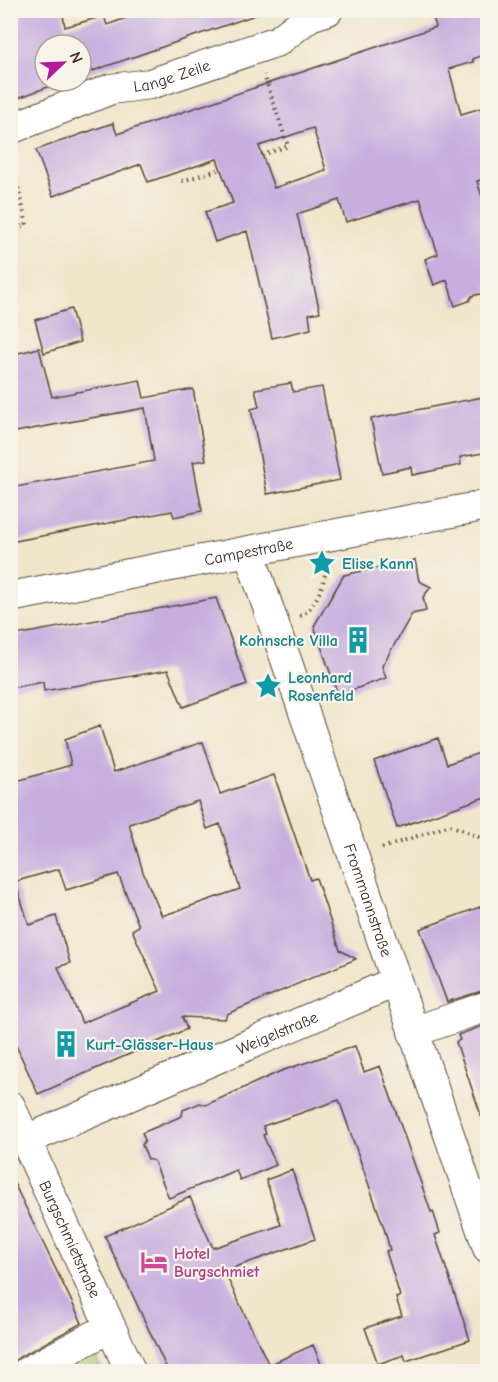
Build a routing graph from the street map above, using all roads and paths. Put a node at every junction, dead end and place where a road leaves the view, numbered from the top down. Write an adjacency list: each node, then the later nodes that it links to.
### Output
1 (78, 10): 4 (path)
2 (88, 10): 5 (path)
3 (328, 10): 6 (street, Lange Zeile)
4 (63, 15)
5 (90, 20)
6 (255, 49): 7 (street, Lange Zeile); 9 (path)
7 (10, 129)
8 (10, 154): 12 (path)
9 (262, 155)
10 (221, 169): 11 (path)
11 (182, 181)
12 (10, 229)
13 (488, 505): 14 (street, Campestraße)
14 (318, 538): 15 (street, Campestraße); 17 (path)
15 (249, 552): 16 (street, Campestraße); 17 (street, Frommannstraße)
16 (10, 597)
17 (274, 626): 19 (street, Frommannstraße)
18 (488, 841): 19 (path)
19 (353, 858): 20 (street, Frommannstraße)
20 (395, 982): 22 (street, Frommannstraße); 24 (street, Weigelstraße)
21 (488, 1006): 22 (street)
22 (413, 1032): 25 (street, Frommannstraße)
23 (10, 1106): 24 (street, Burgschmietstraße)
24 (26, 1140): 26 (street, Burgschmietstraße)
25 (488, 1248)
26 (109, 1328): 27 (street); 28 (street, Burgschmietstraße)
27 (27, 1371)
28 (131, 1371)

